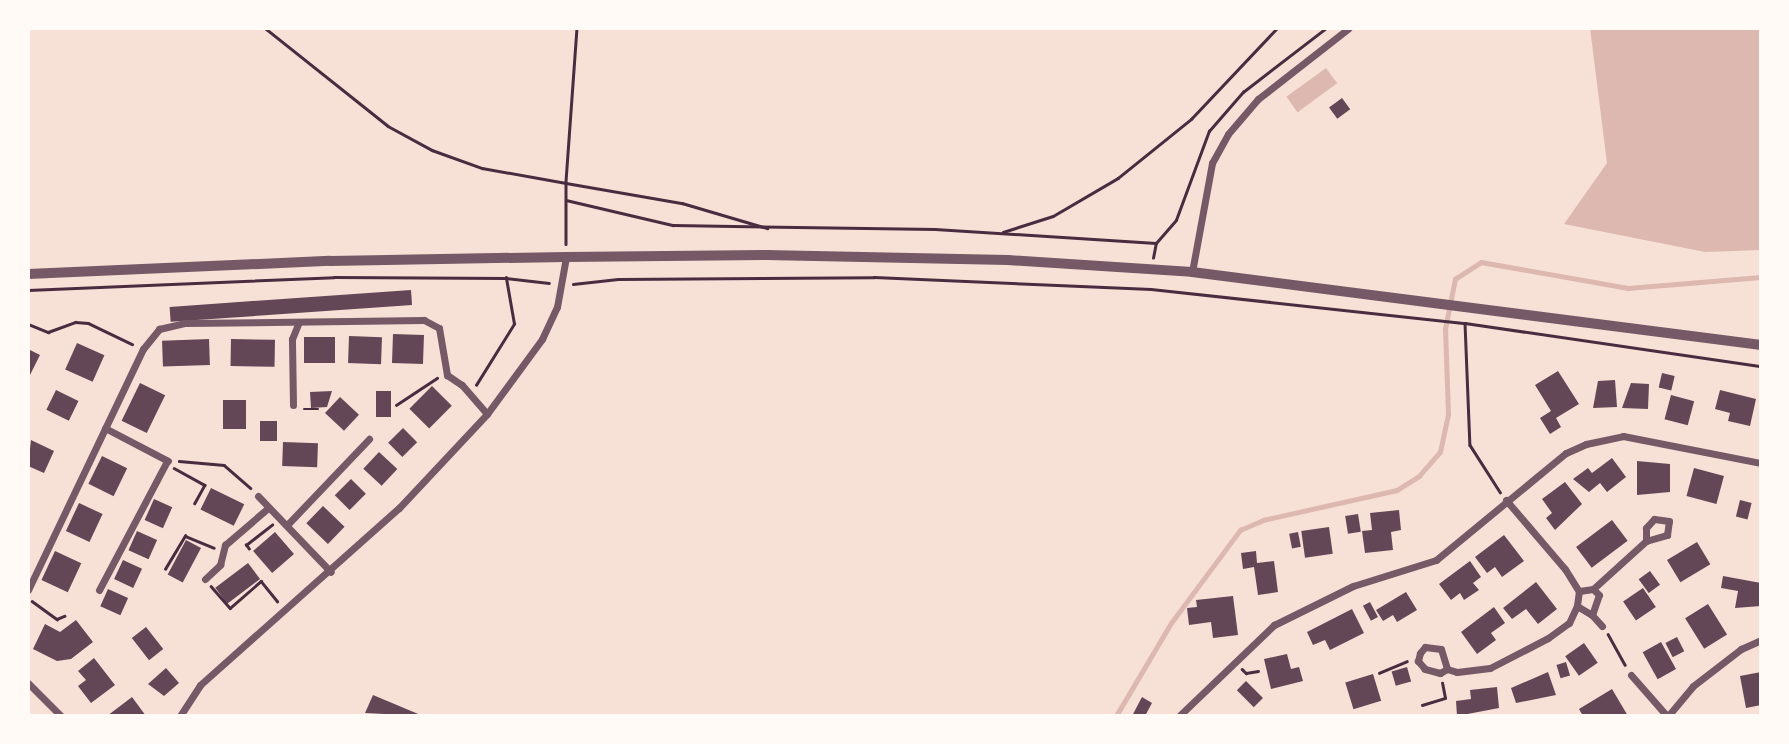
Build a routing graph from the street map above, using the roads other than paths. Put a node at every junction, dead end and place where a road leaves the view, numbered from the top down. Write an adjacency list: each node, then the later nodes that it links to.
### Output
1 (1349, 28): 3 (street)
2 (566, 257): 3 (street); 4 (street); 8 (street)
3 (1192, 272): 6 (street)
4 (28, 274)
5 (298, 324): 7 (street); 8 (street); 9 (street)
6 (1761, 345)
7 (293, 405)
8 (487, 414): 17 (street)
9 (104, 428): 20 (street); 21 (street)
10 (369, 439): 15 (street)
11 (1761, 463): 13 (street)
12 (258, 496): 14 (street)
13 (1506, 500): 22 (street); 32 (street)
14 (268, 508): 15 (street); 18 (street)
15 (287, 526): 17 (street)
16 (1646, 541): 19 (street)
17 (331, 572): 31 (street)
18 (205, 579)
19 (1592, 589): 22 (street); 24 (street)
20 (28, 590)
21 (99, 590)
22 (1578, 591): 23 (street)
23 (1577, 606): 24 (street); 27 (street)
24 (1592, 615): 25 (street)
25 (1602, 625)
26 (1761, 640): 33 (street)
27 (1444, 671): 27 (street)
28 (1631, 675): 33 (street)
29 (28, 683): 30 (street)
30 (61, 716)
31 (180, 716)
32 (1180, 716)
33 (1667, 716)

